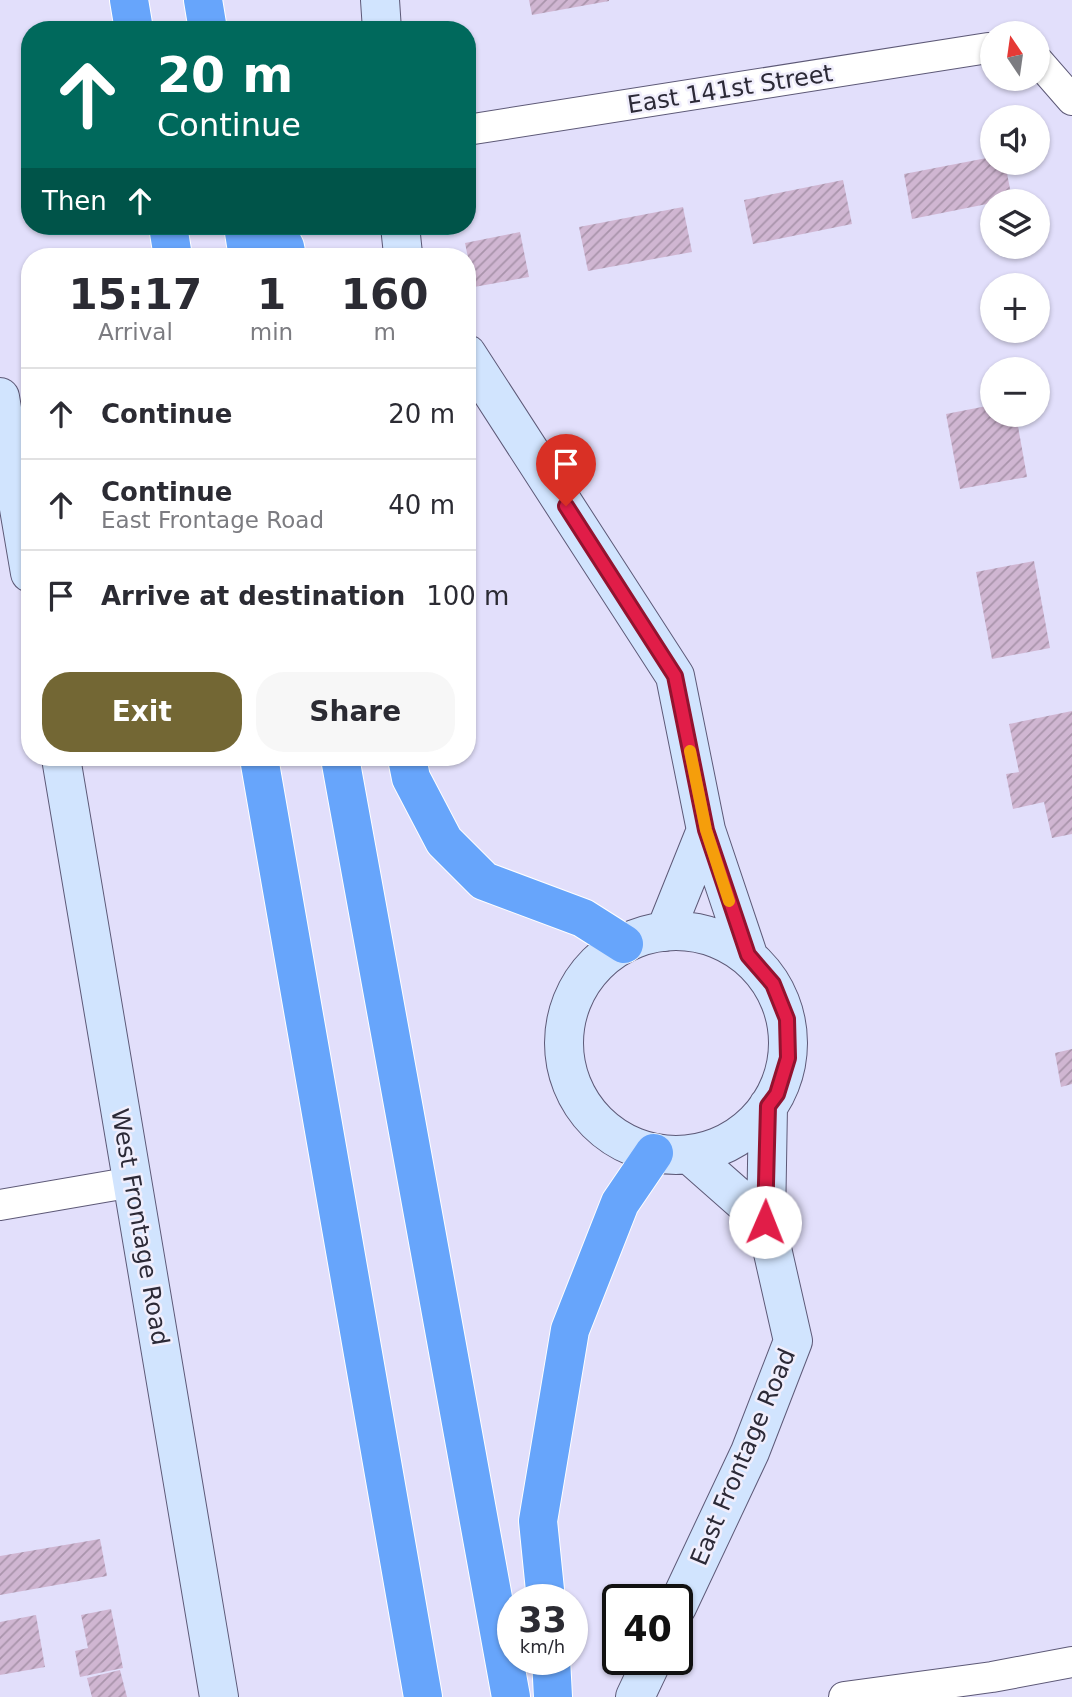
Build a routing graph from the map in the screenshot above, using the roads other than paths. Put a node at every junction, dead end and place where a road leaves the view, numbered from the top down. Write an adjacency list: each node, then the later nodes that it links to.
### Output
1 (129, 0): 4 (highway)
2 (203, 0): 5 (highway)
3 (380, 0): 6 (street)
4 (132, 21)
5 (206, 21)
6 (381, 21)
7 (980, 50): 10 (street, East 141st Street)
8 (1050, 75): 9 (street)
9 (1072, 100)
10 (476, 129)
11 (476, 368): 18 (street)
12 (0, 397): 13 (street)
13 (21, 520)
14 (62, 766): 24 (street, West Frontage Road)
15 (260, 766): 33 (highway)
16 (341, 766): 34 (highway)
17 (409, 766): 20 (highway)
18 (706, 830): 19 (street); 21 (street)
19 (665, 932): 20 (street); 21 (street)
20 (624, 944): 23 (street)
21 (748, 955): 22 (street)
22 (768, 1106): 23 (street); 26 (street, East Frontage Road)
23 (672, 1154): 26 (street); 27 (highway)
24 (133, 1182): 25 (street); 32 (street, West Frontage Road)
25 (0, 1205)
26 (765, 1222): 28 (street, East Frontage Road)
27 (544, 1584)
28 (688, 1584)
29 (1072, 1662): 37 (street)
30 (552, 1675): 35 (highway)
31 (645, 1675): 36 (street)
32 (219, 1697)
33 (423, 1697)
34 (511, 1697)
35 (553, 1697)
36 (635, 1697)
37 (844, 1697)

